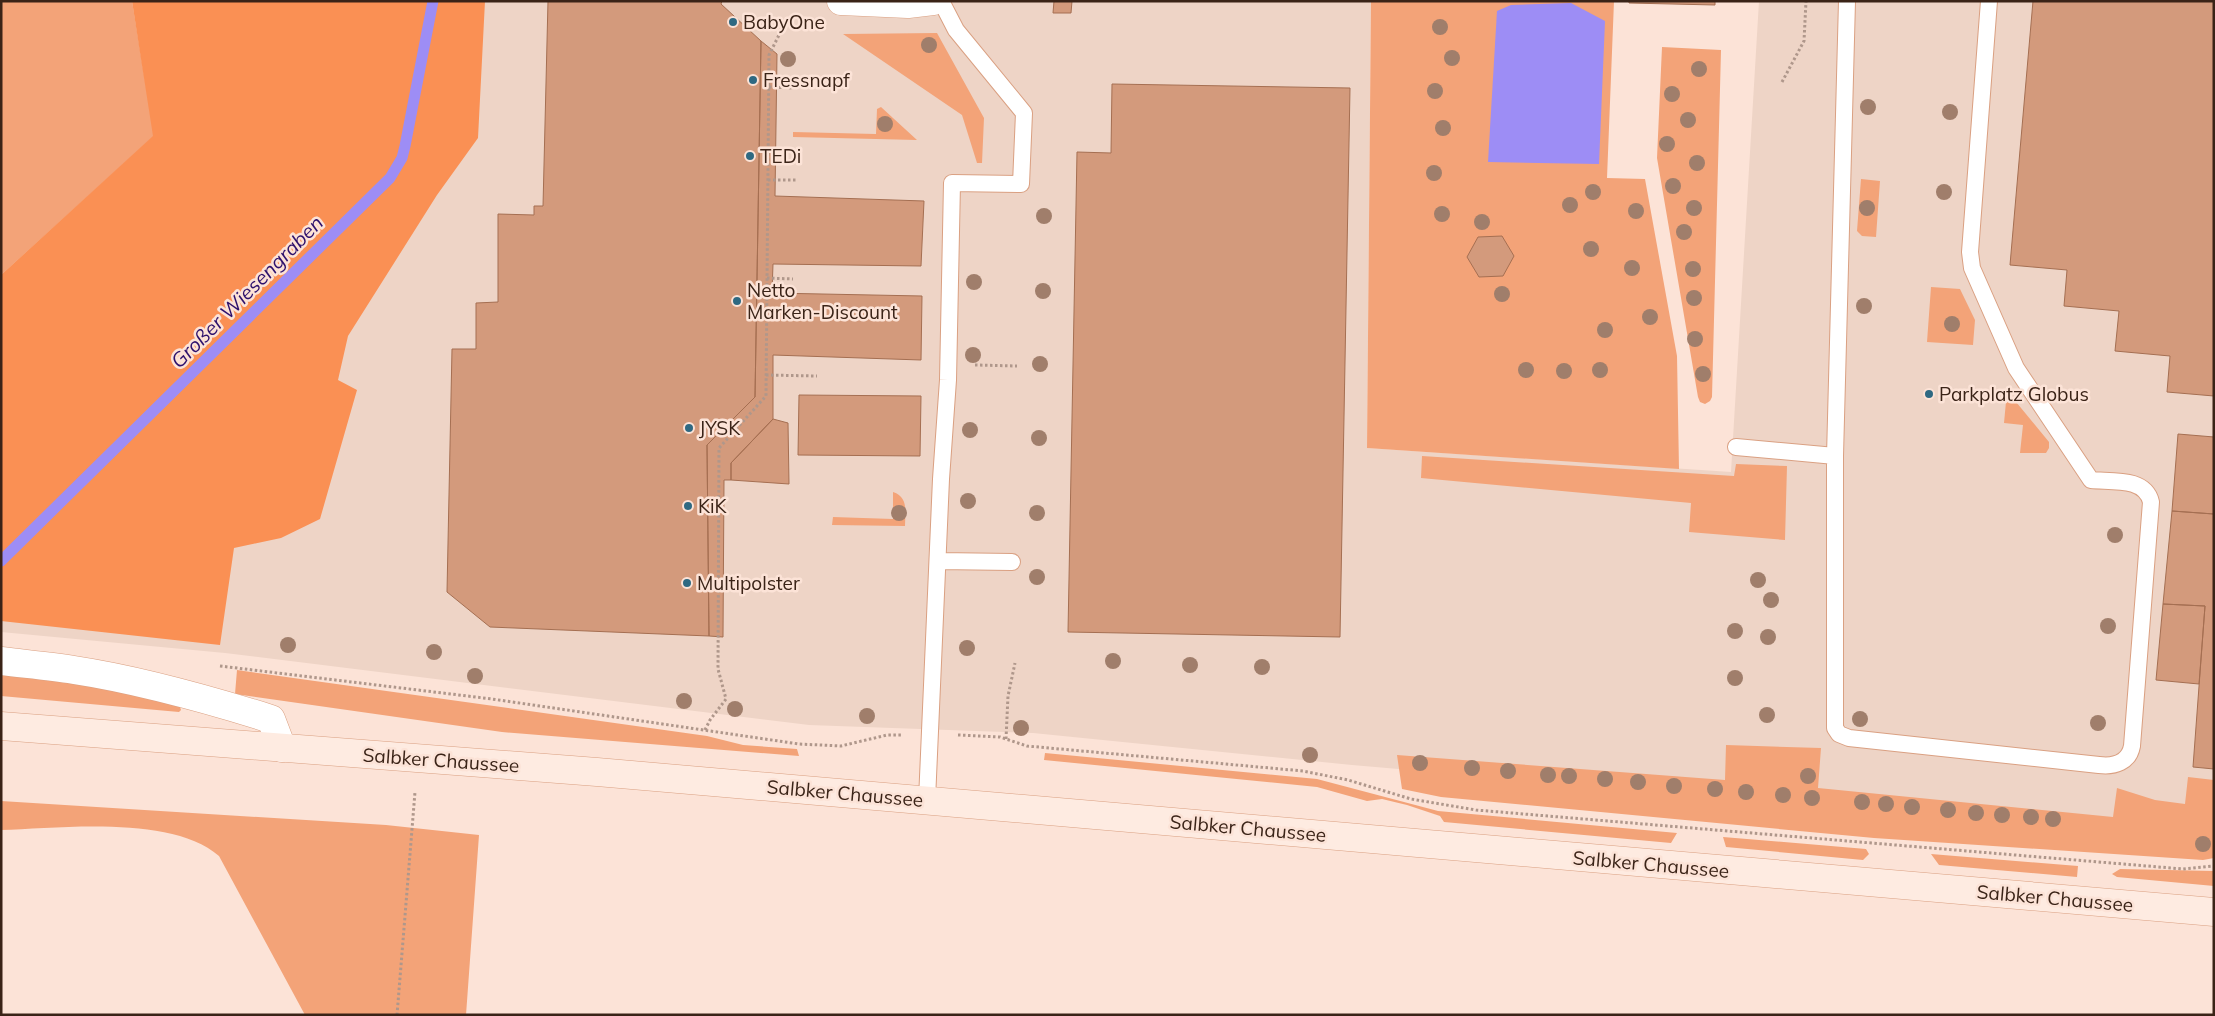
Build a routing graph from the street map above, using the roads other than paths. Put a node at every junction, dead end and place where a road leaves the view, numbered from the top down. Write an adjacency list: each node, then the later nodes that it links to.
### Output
1 (841, 1): 2 (street)
2 (933, 1)
3 (941, 1): 8 (lane)
4 (1847, 1): 7 (lane)
5 (1989, 1): 7 (lane)
6 (1736, 447): 7 (lane)
7 (1835, 456)
8 (938, 561): 9 (lane); 13 (lane)
9 (1012, 562)
10 (1, 661): 12 (street)
11 (1, 726): 12 (main road, Salbker Chaussee)
12 (282, 748): 13 (main road, Salbker Chaussee)
13 (926, 800): 14 (main road, Salbker Chaussee)
14 (2214, 912)

